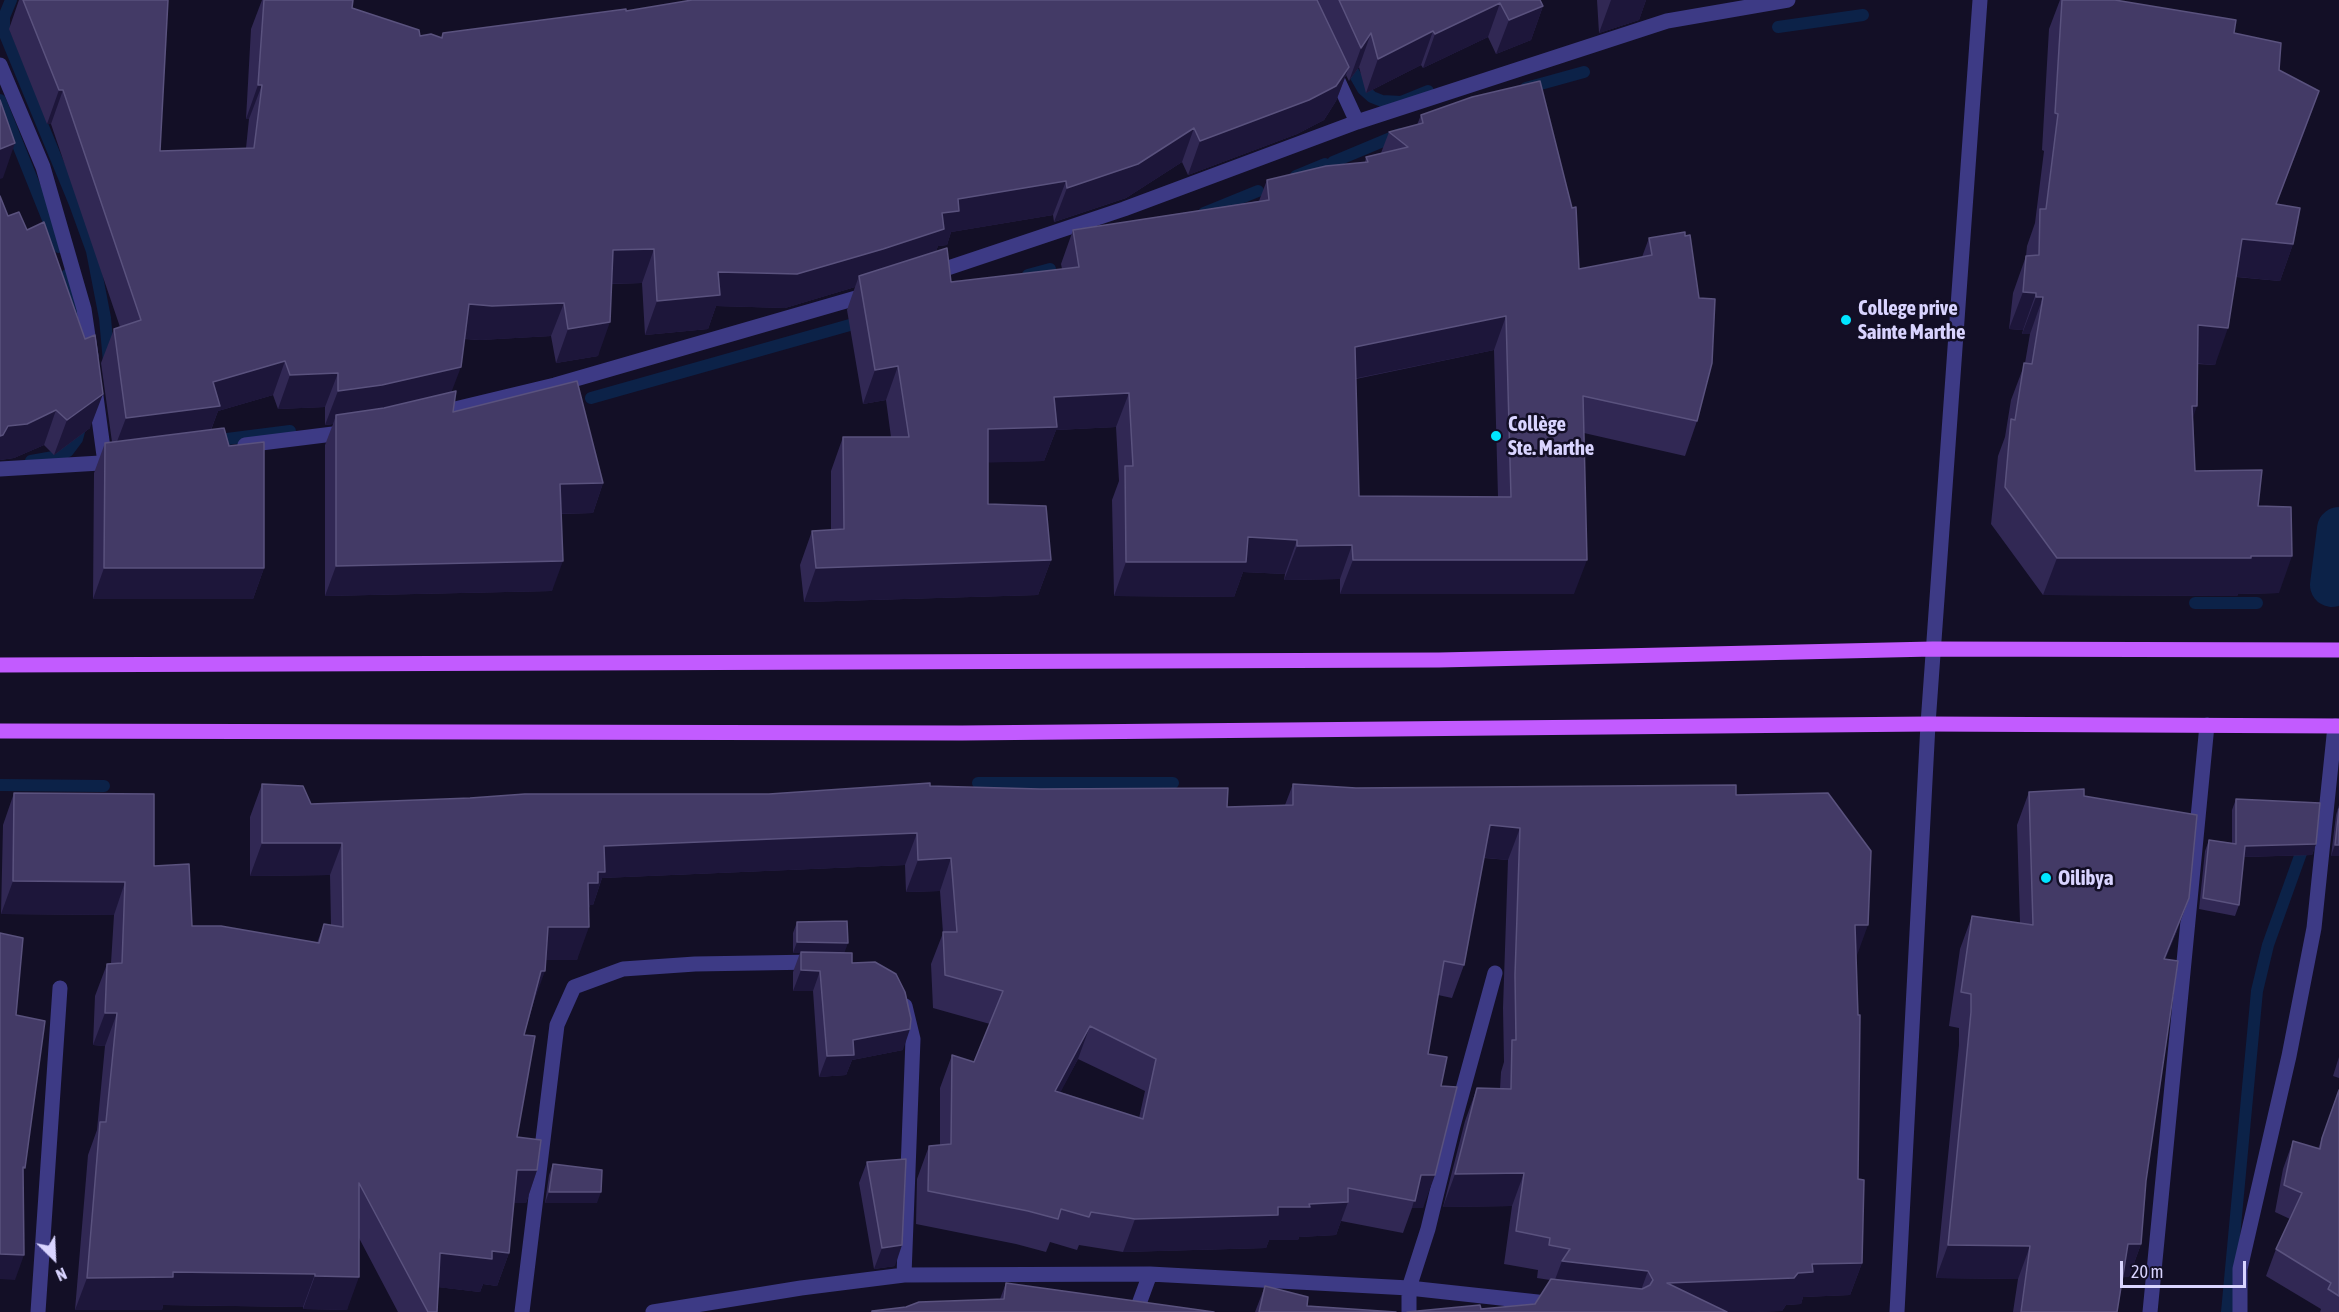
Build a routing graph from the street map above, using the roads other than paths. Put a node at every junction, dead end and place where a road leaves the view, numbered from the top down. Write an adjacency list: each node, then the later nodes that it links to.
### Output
1 (1788, 0): 5 (street)
2 (1980, 0): 14 (street)
3 (1328, 61): 5 (street)
4 (0, 65): 12 (street)
5 (1357, 122): 6 (street)
6 (920, 277)
7 (886, 289): 8 (street)
8 (417, 418)
9 (360, 430): 10 (street)
10 (233, 447)
11 (129, 460): 12 (street)
12 (105, 463): 13 (street)
13 (0, 469)
14 (1933, 649): 15 (main road); 16 (main road); 17 (street)
15 (2339, 650)
16 (0, 665)
17 (1928, 724): 18 (main road); 20 (main road); 34 (street)
18 (2207, 725): 19 (main road); 35 (street)
19 (2337, 726): 36 (street)
20 (0, 731)
21 (828, 962): 30 (street)
22 (1495, 973): 27 (street)
23 (60, 988): 29 (street)
24 (898, 992): 26 (street)
25 (1150, 1274): 26 (street); 27 (street); 32 (street)
26 (904, 1275): 31 (street)
27 (1410, 1288): 28 (street); 33 (street)
28 (1573, 1306)
29 (38, 1312)
30 (522, 1312)
31 (653, 1312)
32 (1136, 1312)
33 (1409, 1312)
34 (1898, 1312)
35 (2150, 1312)
36 (2240, 1312)

